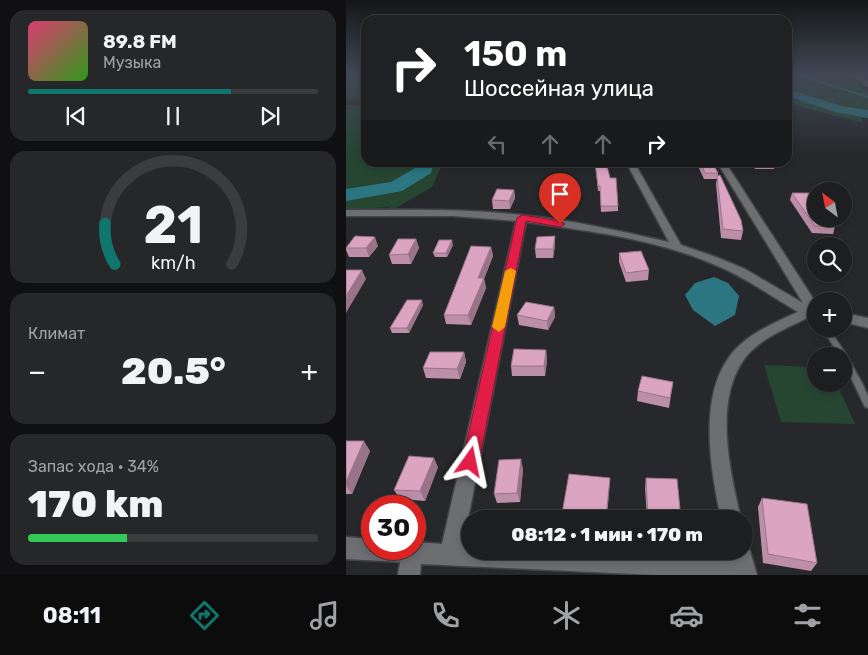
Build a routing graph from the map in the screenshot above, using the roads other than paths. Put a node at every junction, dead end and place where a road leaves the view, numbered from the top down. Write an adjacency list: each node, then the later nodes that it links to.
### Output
1 (633, 167): 5 (street)
2 (724, 167): 6 (street)
3 (346, 213): 4 (street)
4 (522, 218): 5 (street); 17 (street)
5 (678, 247): 7 (street)
6 (807, 303)
7 (807, 310)
8 (807, 316): 13 (street)
9 (852, 320): 10 (street)
10 (868, 324)
11 (852, 372): 12 (lane)
12 (868, 405)
13 (729, 510)
14 (346, 548): 15 (street)
15 (361, 549)
16 (426, 554): 17 (street)
17 (450, 555): 19 (street)
18 (411, 560): 20 (street)
19 (743, 565)
20 (409, 575)

